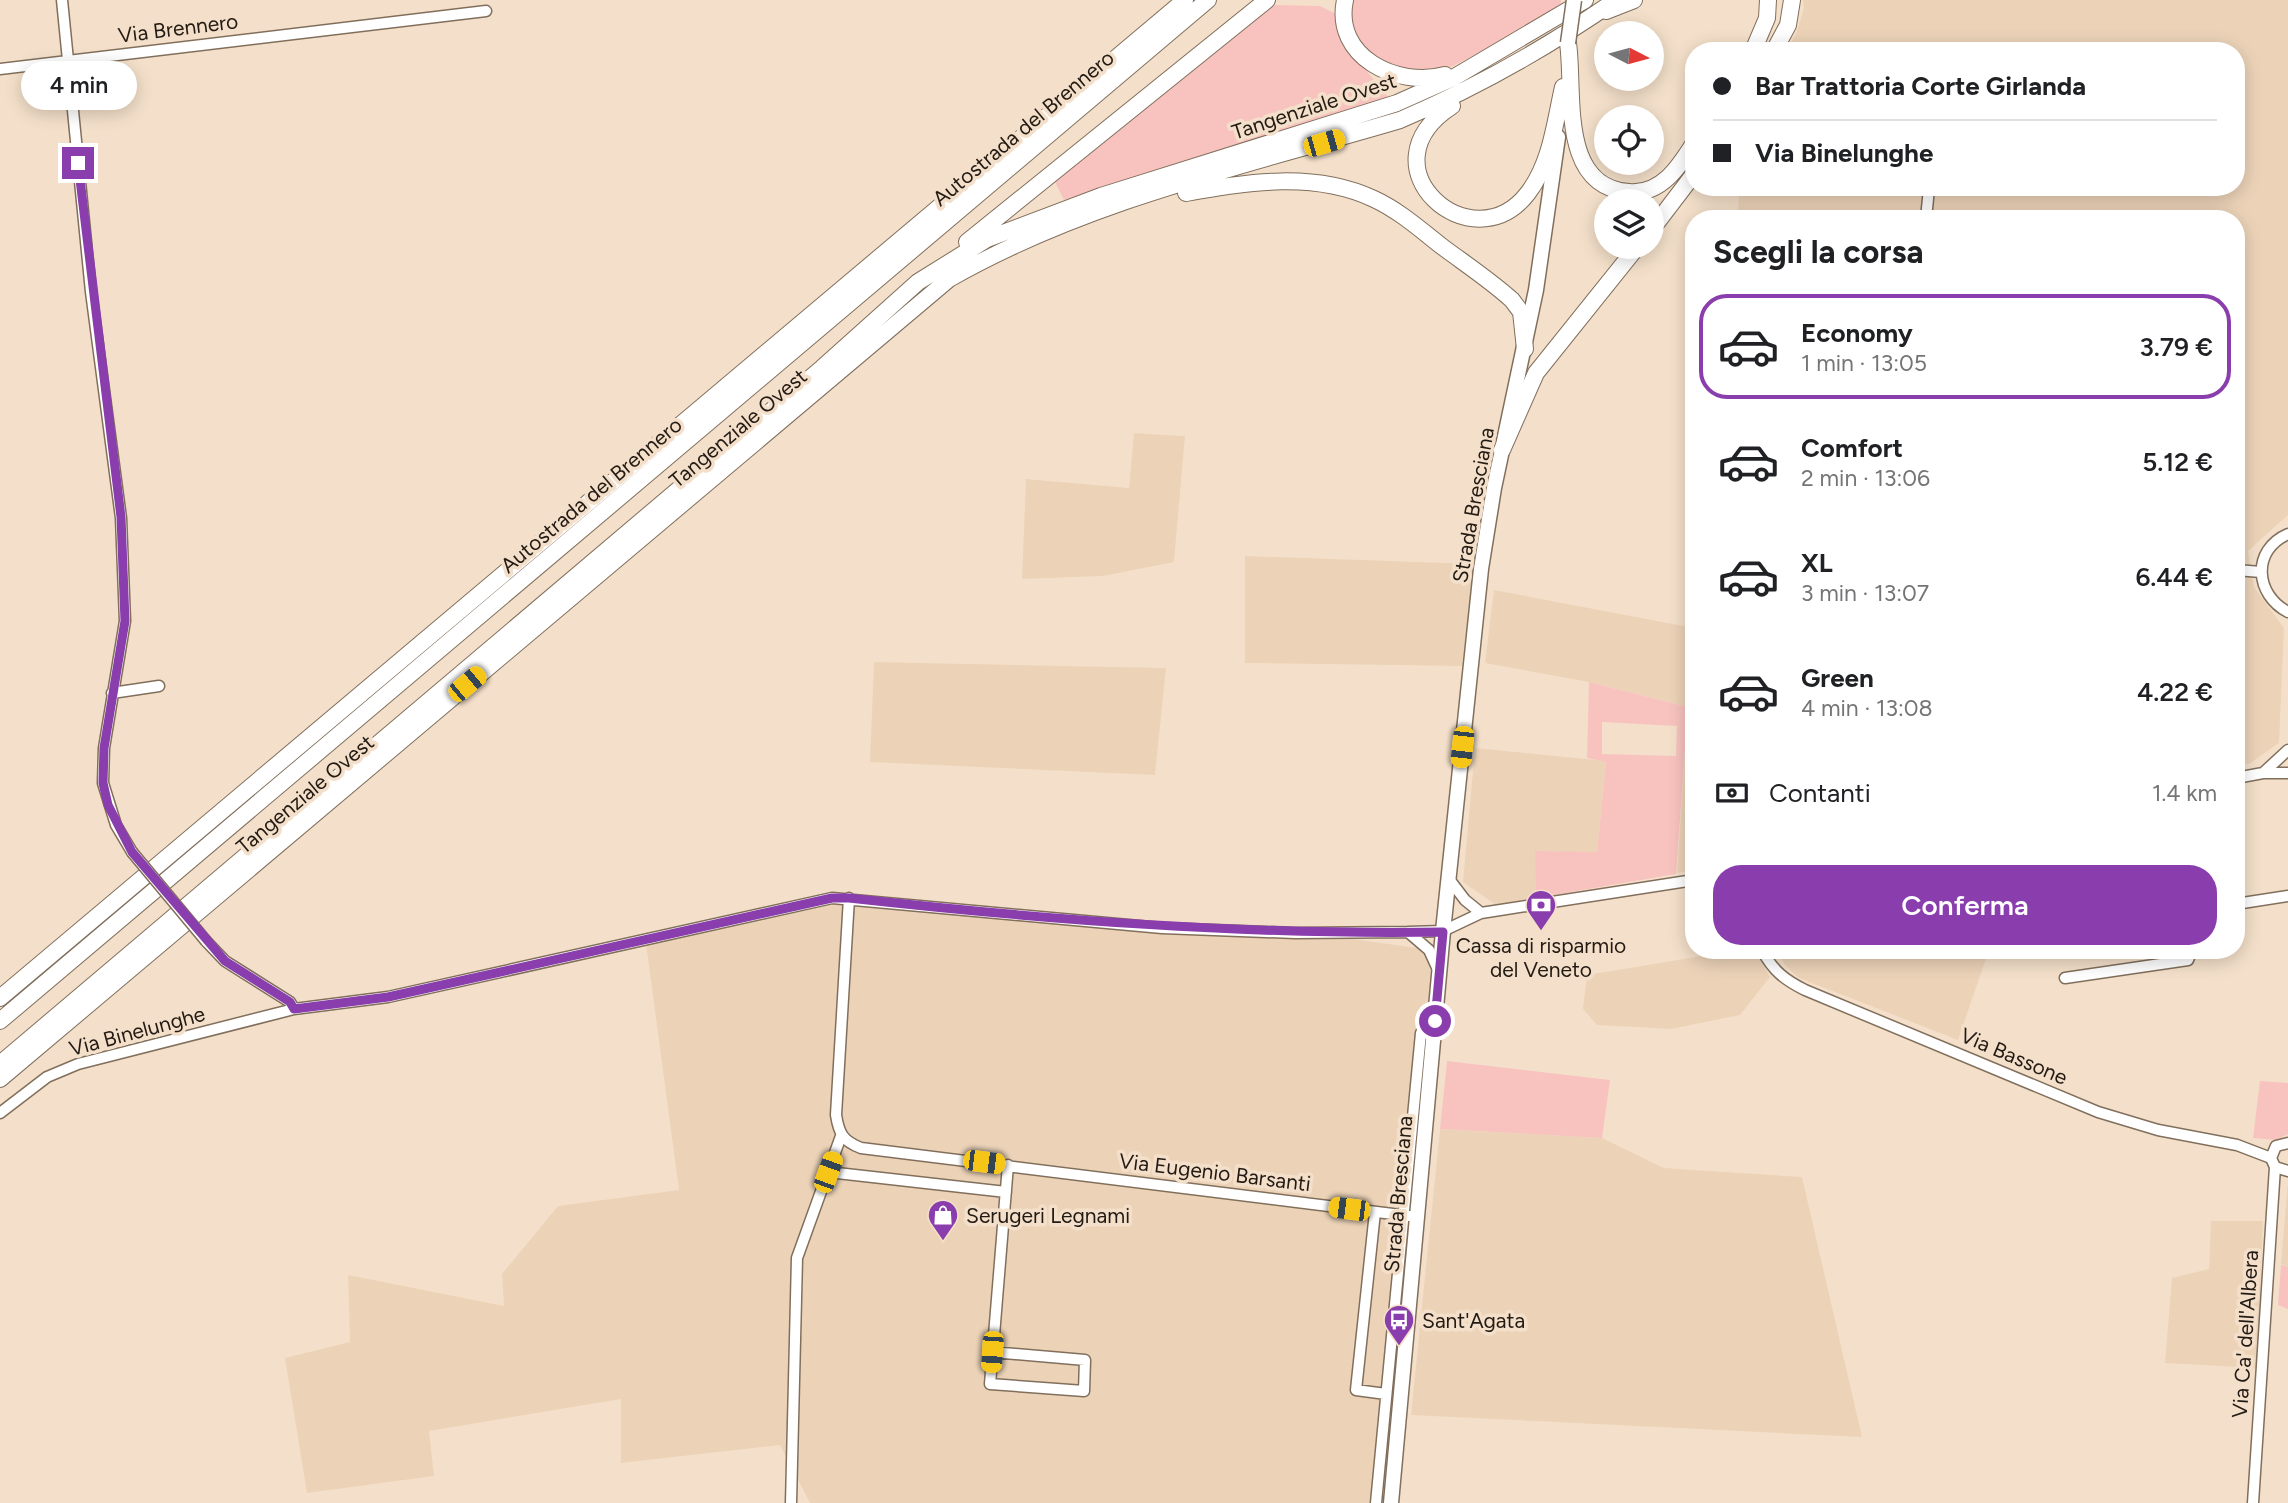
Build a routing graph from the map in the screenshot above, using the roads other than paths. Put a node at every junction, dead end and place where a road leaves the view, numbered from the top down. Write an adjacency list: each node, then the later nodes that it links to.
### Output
1 (62, 0): 19 (street)
2 (1185, 0): 54 (highway, Autostrada del Brennero)
3 (1208, 0): 56 (highway, Autostrada del Brennero)
4 (1268, 0): 27 (highway)
5 (1345, 0): 13 (highway)
6 (1574, 0): 17 (main road, bridge)
7 (1585, 0): 13 (highway, Tangenziale Ovest)
8 (1616, 0): 14 (highway, Tangenziale Ovest)
9 (1634, 0): 14 (highway)
10 (1768, 0): 15 (highway)
11 (1792, 0): 16 (highway)
12 (486, 11): 19 (street, Via Brennero)
13 (1559, 16): 27 (highway, Tangenziale Ovest)
14 (1587, 18): 18 (highway, Tangenziale Ovest)
15 (1757, 42)
16 (1779, 42)
17 (1568, 43): 21 (highway)
18 (1524, 57): 21 (highway); 24 (highway, Tangenziale Ovest)
19 (68, 60): 20 (street, Via Brennero); 37 (street)
20 (0, 69)
21 (1567, 90): 22 (highway); 28 (main road, Strada Bresciana)
22 (1685, 156)
23 (1685, 186): 25 (highway)
24 (1145, 196): 28 (highway); 58 (highway, Tangenziale Ovest)
25 (1664, 213)
26 (1627, 259): 29 (highway)
27 (918, 282): 57 (highway, Tangenziale Ovest)
28 (1525, 349): 29 (main road, Strada Bresciana)
29 (1502, 450): 42 (main road, Strada Bresciana)
30 (2288, 534): 32 (street)
31 (2245, 571): 32 (street)
32 (2261, 572): 33 (street)
33 (2277, 606): 34 (street); 35 (street)
34 (2288, 612)
35 (2288, 624)
36 (159, 686): 37 (street)
37 (111, 693): 55 (street, bridge)
38 (2288, 750): 39 (street)
39 (2263, 773): 40 (street); 41 (street)
40 (2288, 773)
41 (2245, 776)
42 (1449, 879): 47 (street); 49 (main road, Strada Bresciana)
43 (1685, 881): 47 (street)
44 (2288, 896): 46 (street)
45 (849, 898): 48 (street, Via Binelunghe); 55 (street, Via Binelunghe); 60 (street)
46 (2245, 903)
47 (1481, 913): 49 (street)
48 (1408, 932): 49 (street, Via Binelunghe); 52 (street)
49 (1443, 932): 52 (main road, Strada Bresciana)
50 (1767, 959): 62 (street, Via Bassone)
51 (2188, 959): 53 (street)
52 (1440, 975): 68 (main road, Strada Bresciana)
53 (2065, 978)
54 (0, 998)
55 (294, 1009): 59 (street, Via Binelunghe)
56 (0, 1021)
57 (0, 1064)
58 (0, 1079)
59 (0, 1113)
60 (841, 1136): 63 (street, Via Eugenio Barsanti); 65 (street)
61 (2285, 1144): 62 (street); 64 (street)
62 (2237, 1145): 64 (street, Via Bassone)
63 (1008, 1165): 66 (street); 67 (street, Via Eugenio Barsanti)
64 (2280, 1167): 74 (street, Via Ca' dell'Albera)
65 (828, 1172): 66 (street); 71 (street)
66 (1006, 1192): 69 (street)
67 (1375, 1212): 68 (street, Via Eugenio Barsanti); 70 (street, Strada Bresciana)
68 (1410, 1216): 70 (street, Strada Bresciana); 73 (main road, Strada Bresciana)
69 (992, 1352): 69 (street)
70 (1386, 1394): 72 (street, Strada Bresciana)
71 (791, 1503)
72 (1376, 1503)
73 (1391, 1503)
74 (2253, 1503)

